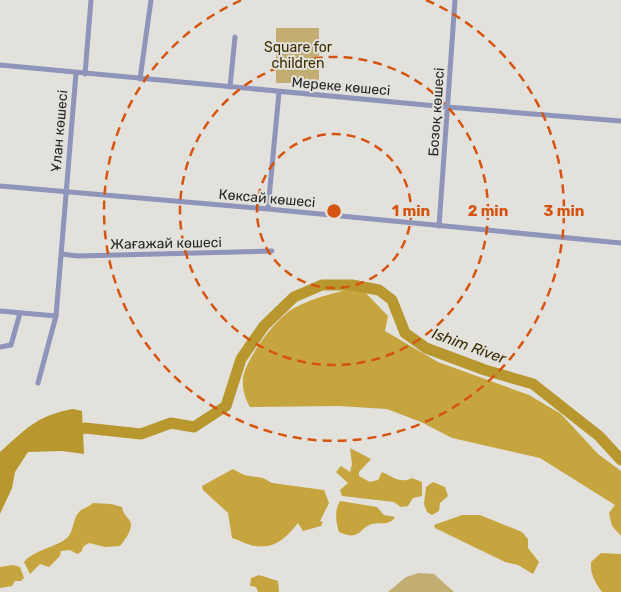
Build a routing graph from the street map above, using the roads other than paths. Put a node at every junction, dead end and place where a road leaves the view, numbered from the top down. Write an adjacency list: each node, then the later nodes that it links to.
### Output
1 (91, 0): 7 (street)
2 (151, 0): 8 (street)
3 (455, 0): 11 (street, Бозоқ көшесі)
4 (235, 37): 9 (street)
5 (0, 65): 6 (street, Мереке көшесі)
6 (76, 73): 7 (street, Мереке көшесі); 14 (street, Ұлан көшесі)
7 (85, 74): 8 (street, Мереке көшесі)
8 (140, 79): 9 (street, Мереке көшесі)
9 (230, 87): 10 (street, Мереке көшесі)
10 (279, 92): 11 (street, Мереке көшесі); 15 (street)
11 (447, 107): 12 (street, Мереке көшесі); 16 (street, Бозоқ көшесі)
12 (621, 121)
13 (0, 186): 14 (street, Көксай көшесі)
14 (65, 192): 15 (street, Көксай көшесі); 19 (street)
15 (268, 209): 16 (street, Көксай көшесі)
16 (439, 226): 17 (street, Көксай көшесі)
17 (621, 243)
18 (272, 251): 19 (street, Жағажай көшесі)
19 (62, 254): 22 (street)
20 (0, 311): 21 (street)
21 (20, 313): 22 (street); 23 (street)
22 (56, 316): 24 (street)
23 (0, 347)
24 (38, 383)

